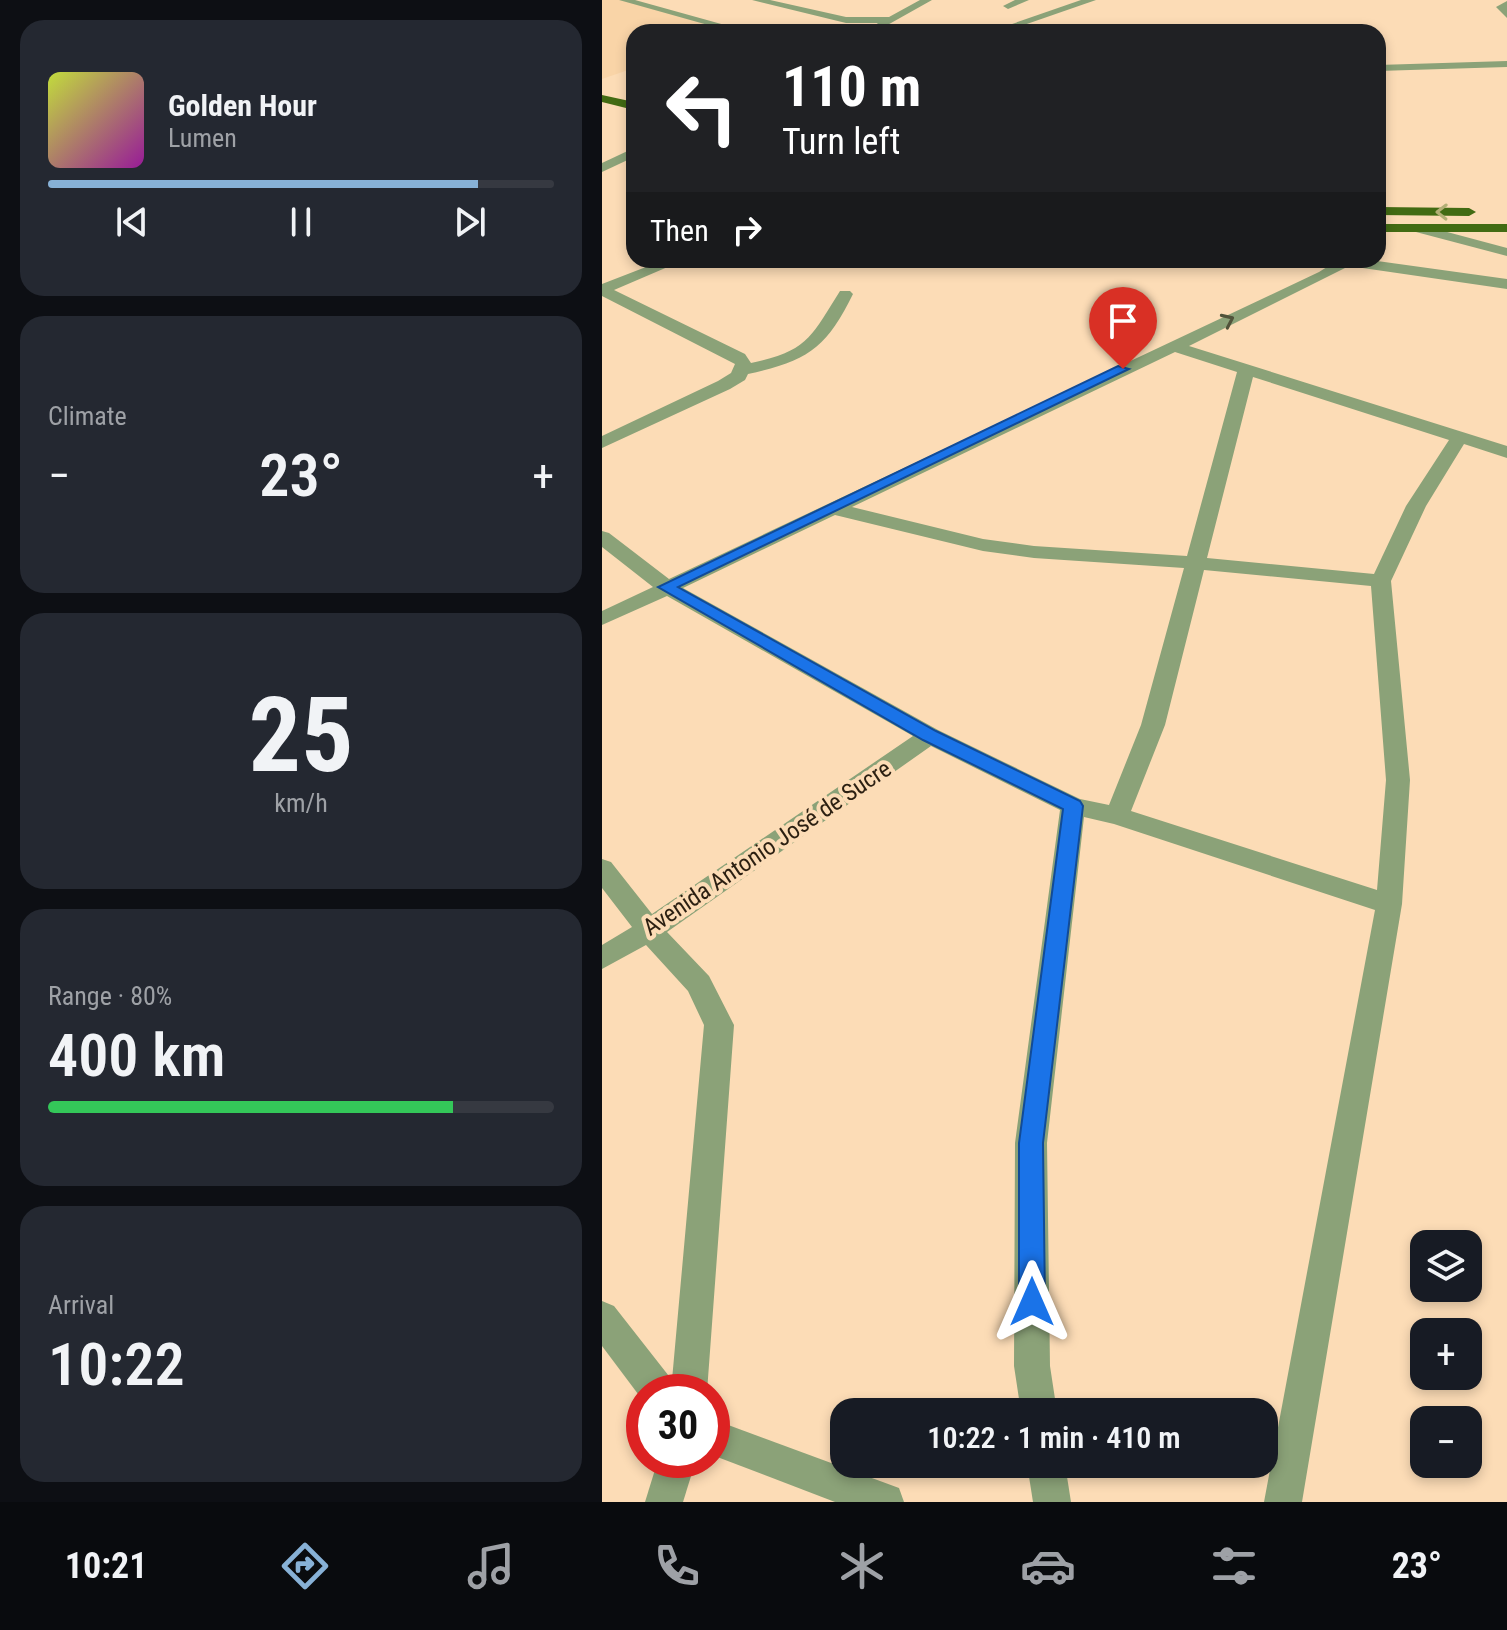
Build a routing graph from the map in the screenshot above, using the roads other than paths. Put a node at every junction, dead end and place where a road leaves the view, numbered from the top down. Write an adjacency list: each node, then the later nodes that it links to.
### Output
1 (624, 0): 8 (street)
2 (661, 0): 8 (street)
3 (757, 0): 10 (street)
4 (927, 0): 13 (street)
5 (1024, 0): 9 (street)
6 (1091, 0): 16 (street)
7 (1507, 4): 11 (street)
8 (642, 5): 14 (street)
9 (1008, 6)
10 (796, 9): 12 (street); 13 (street)
11 (1507, 15)
12 (771, 17)
13 (889, 20): 15 (street)
14 (714, 24)
15 (883, 24)
16 (1018, 24)
17 (1507, 64): 18 (street)
18 (1386, 68)
19 (602, 98): 20 (main road)
20 (626, 104)
21 (626, 156): 22 (street)
22 (602, 168)
23 (1386, 211): 24 (main road, one-way to 23)
24 (1480, 212)
25 (1386, 228): 27 (main road)
26 (1507, 228): 27 (main road)
27 (1421, 229): 28 (street)
28 (1507, 252)
29 (1386, 267): 32 (street)
30 (656, 268): 33 (street)
31 (1336, 268): 35 (street, one-way to 31)
32 (1507, 284)
33 (602, 289): 36 (street)
34 (845, 294): 36 (street)
35 (1173, 346): 37 (street); 41 (street)
36 (743, 370): 39 (street)
37 (1246, 370): 38 (street); 43 (street)
38 (1460, 437): 40 (street); 44 (street)
39 (602, 443)
40 (1507, 452)
41 (830, 508): 43 (street); 45 (street)
42 (602, 537): 45 (street)
43 (1198, 563): 44 (street); 49 (street)
44 (1381, 581): 51 (street)
45 (666, 587): 46 (street); 47 (street)
46 (602, 619)
47 (930, 736): 48 (street); 52 (street, Avenida Antonio José de Sucre)
48 (1073, 806): 49 (street); 57 (street)
49 (1117, 816): 51 (street)
50 (602, 869): 52 (street)
51 (1389, 904): 64 (street)
52 (649, 930): 53 (street, Avenida Antonio José de Sucre); 56 (street)
53 (602, 958)
54 (602, 1318): 55 (street)
55 (645, 1374)
56 (690, 1374)
57 (1037, 1398)
58 (730, 1444): 62 (street)
59 (671, 1478): 61 (street)
60 (1048, 1478): 63 (street)
61 (664, 1502)
62 (885, 1502)
63 (1052, 1502)
64 (1283, 1502)

